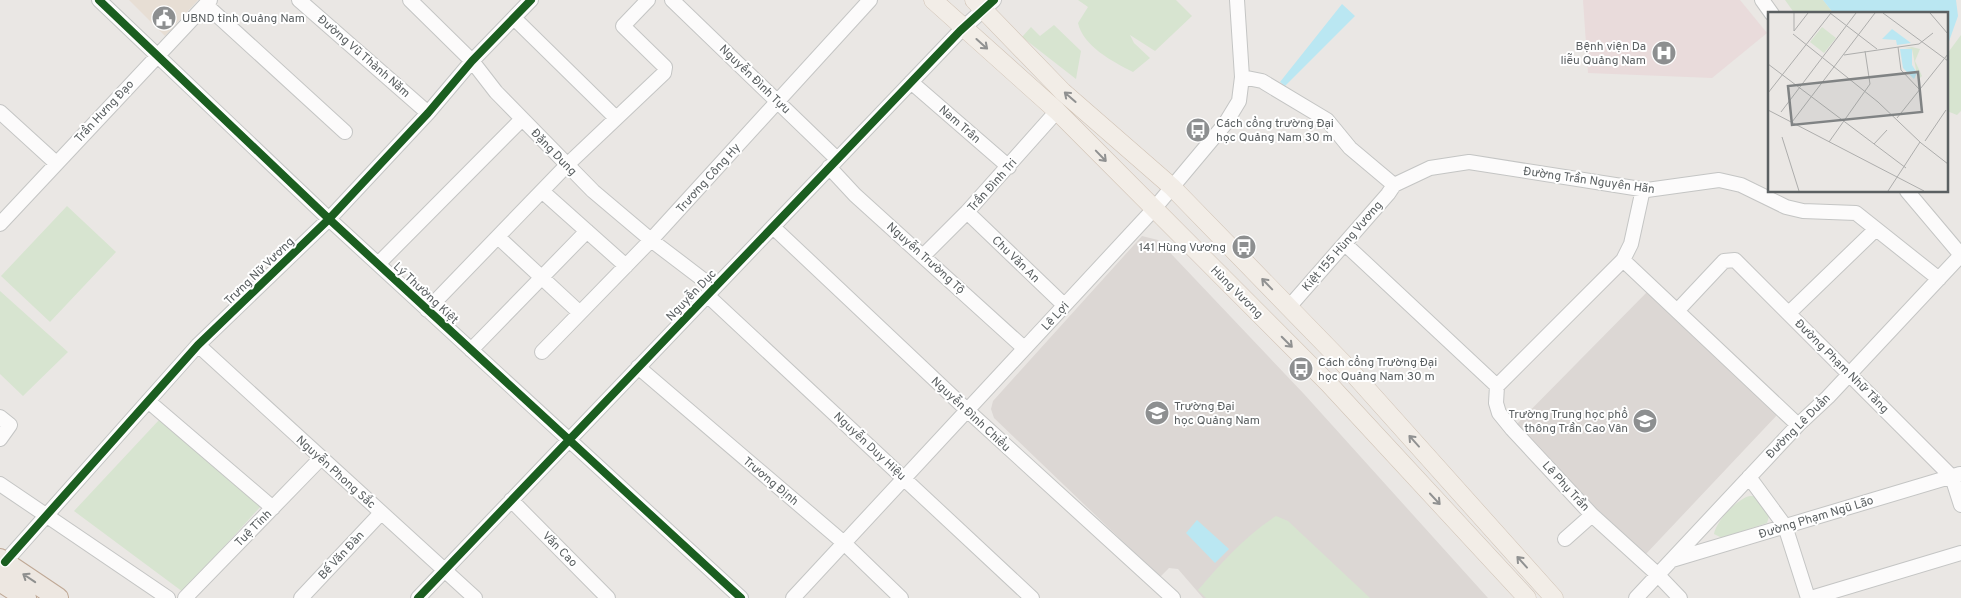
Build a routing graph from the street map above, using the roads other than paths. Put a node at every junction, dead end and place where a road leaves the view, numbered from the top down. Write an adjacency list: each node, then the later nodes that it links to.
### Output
1 (100, 0): 16 (street, Lý Thường Kiệt)
2 (299, 0): 23 (street, Đường Vũ Thành Năm)
3 (531, 0): 14 (street, Trưng Nữ Vương)
4 (648, 0): 24 (street)
5 (672, 0): 20 (street, Nguyễn Đình Tựu)
6 (870, 0): 20 (street, Trương Công Hy)
7 (933, 0): 15 (main road, Hùng Vương)
8 (1237, 0): 18 (street, Lê Lợi)
9 (1762, 0): 13 (street)
10 (412, 1): 17 (street, Đặng Dung)
11 (208, 2): 16 (street, Trần Hưng Đạo); 26 (street)
12 (984, 3): 15 (street, Nguyễn Dục); 32 (main road, one-way to 12)
13 (1771, 12)
14 (514, 18): 17 (street, Trưng Nữ Vương); 24 (street)
15 (964, 27): 19 (street, Nguyễn Dục); 21 (main road, Hùng Vương, one-way to 21)
16 (156, 56): 27 (street, Trần Hưng Đạo); 38 (street, Lý Thường Kiệt)
17 (472, 61): 23 (street, Trưng Nữ Vương); 25 (street, Đặng Dung)
18 (1242, 77): 31 (street); 32 (street, Lê Lợi)
19 (911, 82): 28 (street, Nguyễn Dục); 30 (street, Nam Trân)
20 (778, 101): 28 (street, Nguyễn Đình Tựu); 44 (street, Trương Công Hy)
21 (1057, 111): 30 (street, Trần Đình Tri); 36 (main road, Hùng Vương, one-way to 36)
22 (0, 112): 27 (street)
23 (428, 113): 38 (street, Trưng Nữ Vương)
24 (616, 118): 29 (street)
25 (522, 119): 29 (street, Đặng Dung); 49 (street)
26 (344, 132)
27 (56, 163): 39 (street, Trần Hưng Đạo)
28 (833, 163): 40 (street, Nguyễn Dục); 47 (street, Nguyễn Trường Tộ)
29 (567, 166): 34 (street); 44 (street, Đặng Dung)
30 (1009, 167): 37 (street, Trần Đình Tri)
31 (1394, 184): 33 (street, Đường Trần Nguyên Hãn); 45 (street, Kiệt 155 Hùng Vương)
32 (1172, 187): 36 (street, Lê Lợi); 55 (main road, one-way to 32)
33 (1643, 189): 41 (street, Đường Trần Nguyên Hãn); 48 (street)
34 (543, 192): 42 (street); 43 (street)
35 (1908, 192): 46 (street)
36 (1153, 210): 54 (street, Lê Lợi); 105 (main road, Hùng Vương, one-way to 105)
37 (967, 212): 47 (street, Trần Đình Tri); 54 (street, Chu Văn An)
38 (329, 219): 49 (street, Lý Thường Kiệt); 60 (street, Trưng Nữ Vương)
39 (0, 224)
40 (772, 227): 53 (street, Nguyễn Dục); 68 (street, Nguyễn Đình Chiểu)
41 (1876, 229): 52 (street, Đường Trần Nguyên Hãn); 59 (street)
42 (587, 231): 50 (street); 51 (street)
43 (498, 237): 51 (street); 56 (street)
44 (651, 240): 50 (street, Trương Công Hy); 53 (street, Đặng Dung)
45 (1345, 244): 55 (street, Kiệt 155 Hùng Vương); 66 (street)
46 (1961, 255): 52 (street, Đường Lê Duẩn)
47 (923, 256): 61 (street, Nguyễn Trường Tộ)
48 (1623, 260): 57 (street); 66 (street)
49 (378, 264): 56 (street, Lý Thường Kiệt)
50 (626, 266): 58 (street, Trương Công Hy)
51 (541, 277): 58 (street); 62 (street)
52 (1939, 279): 65 (street, Đường Lê Duẩn)
53 (710, 291): 64 (street, Nguyễn Dục); 76 (street, Nguyễn Duy Hiệu)
54 (1064, 305): 61 (street, Lê Lợi)
55 (1289, 307): 106 (main road, one-way to 55)
56 (427, 310): 62 (street, Lý Thường Kiệt)
57 (1677, 311): 59 (street, Đường Phạm Nhữ Tăng); 70 (street)
58 (580, 313): 63 (street, Trương Công Hy)
59 (1789, 313): 65 (street, Đường Phạm Nhữ Tăng)
60 (198, 345): 67 (street, Trưng Nữ Vương); 73 (street, Nguyễn Phong Sắc)
61 (1024, 348): 68 (street, Lê Lợi)
62 (471, 350): 72 (street, Lý Thường Kiệt)
63 (542, 352)
64 (638, 367): 72 (street, Nguyễn Dục); 86 (street, Trương Định)
65 (1850, 373): 70 (street, Đường Lê Duẩn); 74 (street, Đường Phạm Nhữ Tăng)
66 (1497, 386): 82 (street, Lê Phụ Trần)
67 (148, 400): 80 (street); 83 (street, Trưng Nữ Vương)
68 (967, 410): 76 (street, Lê Lợi); 104 (street, Nguyễn Đình Chiểu)
69 (0, 417): 71 (street)
70 (1798, 425): 75 (street, Đường Lê Duẩn)
71 (0, 439)
72 (569, 440): 78 (street, Nguyễn Dục); 100 (street, Lý Thường Kiệt)
73 (321, 458): 80 (street, Tuệ Tĩnh); 81 (street, Nguyễn Phong Sắc)
74 (1957, 476): 79 (street); 84 (street, Đường Phạm Ngũ Lão)
75 (1749, 477): 84 (street); 88 (street, Đường Lê Duẩn)
76 (904, 478): 86 (street, Lê Lợi); 103 (street, Nguyễn Duy Hiệu)
77 (0, 484): 83 (street)
78 (512, 500): 90 (street, Nguyễn Dục); 99 (street, Văn Cao)
79 (1961, 505)
80 (273, 508): 95 (street, Tuệ Tĩnh)
81 (381, 513): 90 (street, Nguyễn Phong Sắc); 96 (street, Bế Văn Đàn)
82 (1592, 515): 85 (street); 91 (street, Lê Phụ Trần)
83 (47, 517): 89 (street, Trưng Nữ Vương); 94 (street)
84 (1785, 526): 88 (street, Đường Phạm Ngũ Lão); 109 (street)
85 (1565, 539)
86 (844, 543): 101 (street, Lê Lợi); 102 (street, Trương Định)
87 (1961, 553): 109 (street)
88 (1670, 561): 91 (street, Đường Lê Duẩn)
89 (1, 567): 92 (highway); 93 (highway, one-way to 89)
90 (444, 570): 97 (street, Nguyễn Dục); 98 (street, Nguyễn Phong Sắc)
91 (1657, 574): 107 (street, Đường Lê Duẩn); 108 (street, Lê Phụ Trần)
92 (26, 598)
93 (58, 598)
94 (168, 598)
95 (185, 598)
96 (301, 598)
97 (418, 598)
98 (475, 598)
99 (608, 598)
100 (741, 598)
101 (793, 598)
102 (901, 598)
103 (1032, 598)
104 (1173, 598)
105 (1527, 598)
106 (1554, 598)
107 (1636, 598)
108 (1680, 598)
109 (1810, 598)

